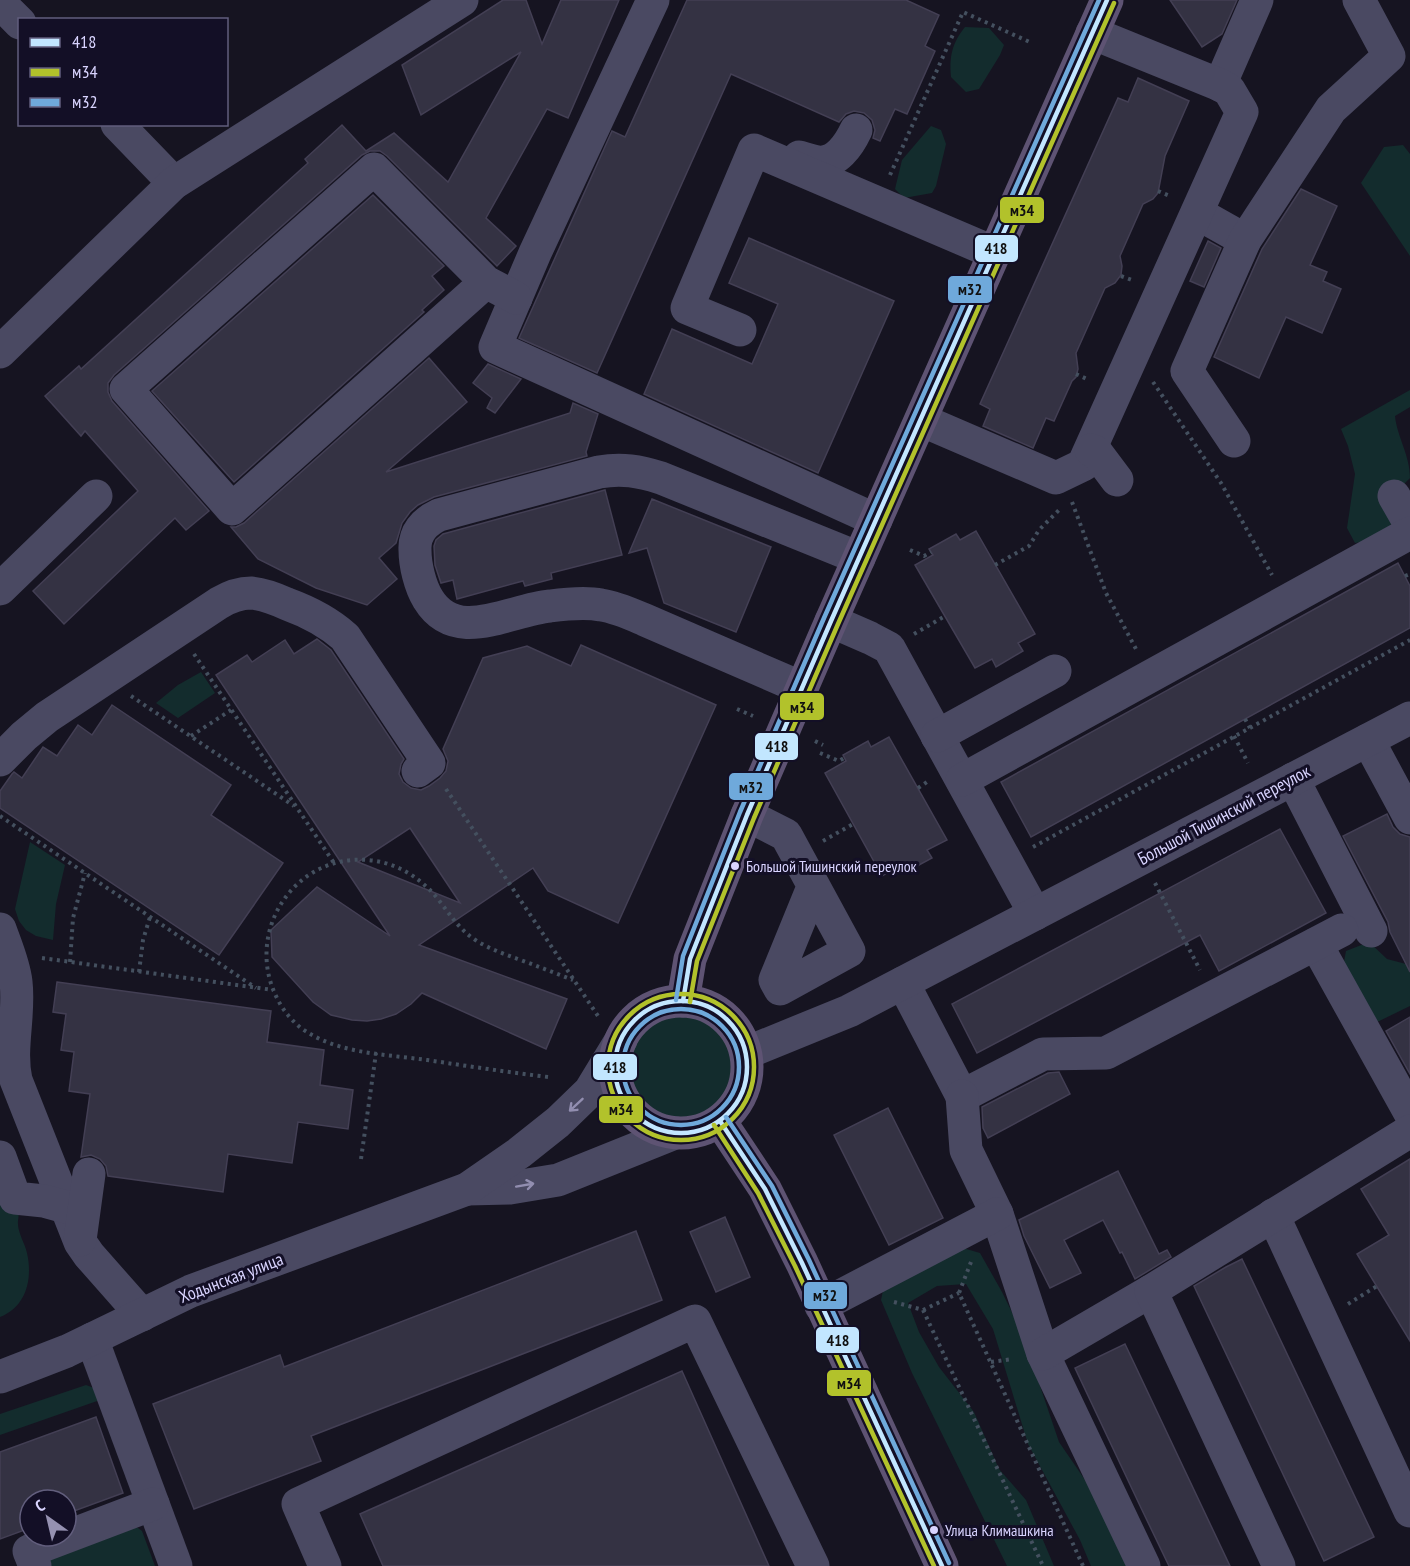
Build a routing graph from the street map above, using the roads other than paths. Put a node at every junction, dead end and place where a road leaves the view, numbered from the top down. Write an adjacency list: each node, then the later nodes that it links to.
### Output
1 (462, 0): 13 (street)
2 (653, 0): 18 (street)
3 (1107, 0): 8 (main road)
4 (1257, 0): 9 (street)
5 (1359, 0): 15 (street)
6 (0, 3): 7 (street)
7 (18, 22)
8 (1092, 33): 9 (street); 16 (main road)
9 (1220, 85): 14 (street)
10 (119, 126): 13 (street)
11 (856, 130): 12 (street)
12 (794, 168): 16 (street); 19 (street)
13 (174, 183): 20 (street)
14 (1183, 205): 15 (street); 23 (street)
15 (1245, 240): 22 (street)
16 (995, 254): 21 (main road)
17 (486, 282): 17 (street); 18 (street)
18 (516, 298): 27 (street)
19 (740, 330)
20 (0, 351)
21 (921, 420): 23 (street); 27 (main road)
22 (1234, 441)
23 (1091, 450): 24 (street)
24 (1117, 480)
25 (96, 496): 31 (street)
26 (1394, 496): 28 (street)
27 (876, 520): 30 (main road)
28 (1410, 524)
29 (1410, 533): 41 (street)
30 (859, 558): 32 (main road); 34 (street)
31 (0, 589)
32 (831, 621): 34 (main road); 36 (street)
33 (1054, 671): 36 (street)
34 (802, 688): 42 (main road)
35 (1410, 718): 37 (street, Большой Тишинский переулок)
36 (937, 736): 41 (street)
37 (1368, 740): 40 (street, Большой Тишинский переулок); 43 (street)
38 (0, 760): 39 (street)
39 (423, 767)
40 (1293, 779): 45 (street, Большой Тишинский переулок); 46 (street)
41 (962, 780): 45 (street)
42 (747, 815): 44 (street); 49 (main road)
43 (1410, 818)
44 (813, 887)
45 (1035, 914): 48 (street, Большой Тишинский переулок)
46 (1343, 935): 52 (street); 53 (street)
47 (4, 941): 60 (street)
48 (903, 983): 51 (street, Большой Тишинский переулок); 52 (street)
49 (683, 1001): 50 (main road); 51 (main road)
50 (621, 1040): 56 (main road); 59 (street, Ходынская улица, one-way to 59)
51 (746, 1053): 54 (main road)
52 (962, 1096): 62 (street)
53 (1410, 1113)
54 (720, 1121): 56 (main road); 65 (main road)
55 (1410, 1131): 61 (street)
56 (675, 1133): 59 (street, Ходынская улица, one-way to 56)
57 (0, 1157): 60 (street)
58 (89, 1174): 63 (street)
59 (467, 1189): 66 (street, Ходынская улица)
60 (66, 1207): 63 (street)
61 (1273, 1215): 64 (street); 71 (street)
62 (992, 1217): 65 (street); 68 (street)
63 (80, 1242): 66 (street)
64 (1151, 1291): 68 (street); 78 (street)
65 (822, 1306): 76 (main road)
66 (142, 1315): 67 (street, Ходынская улица)
67 (92, 1339): 69 (street, Ходынская улица); 70 (street)
68 (1043, 1354): 77 (street)
69 (0, 1377)
70 (153, 1504): 72 (street); 73 (street)
71 (1410, 1511)
72 (35, 1566)
73 (176, 1566)
74 (325, 1566): 75 (street)
75 (813, 1566)
76 (942, 1566)
77 (1144, 1566)
78 (1279, 1566)

